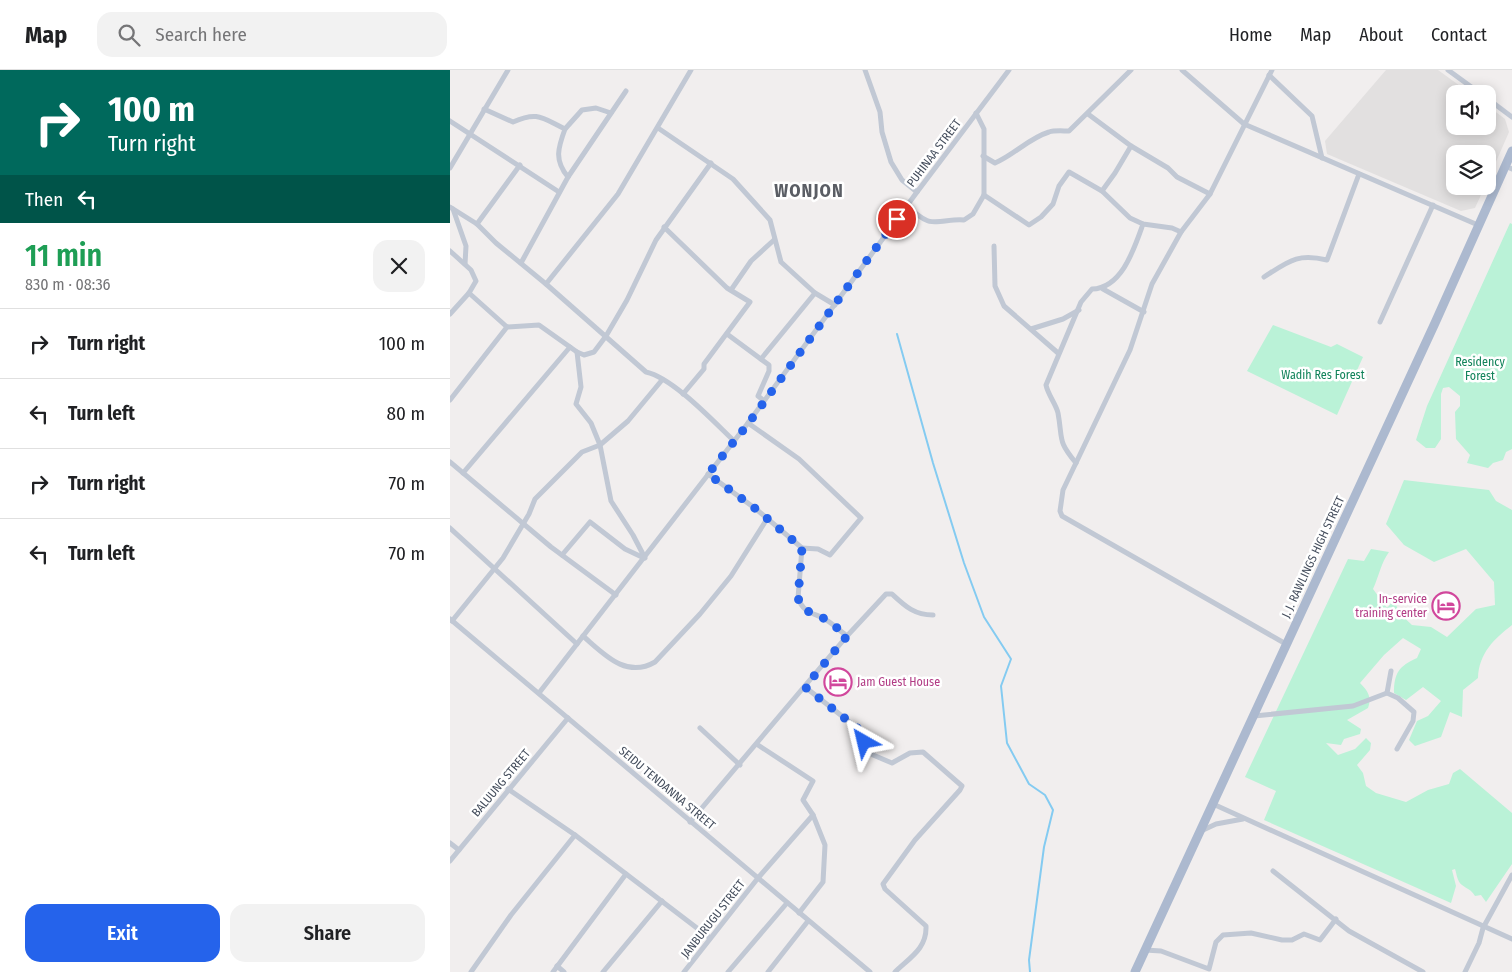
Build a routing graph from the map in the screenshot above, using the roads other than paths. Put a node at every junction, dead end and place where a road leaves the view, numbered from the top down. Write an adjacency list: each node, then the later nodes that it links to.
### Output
1 (508, 70): 12 (street)
2 (691, 70): 19 (street)
3 (866, 70): 34 (street)
4 (1009, 70): 14 (street, PUHINAA STREET)
5 (1131, 70): 15 (street)
6 (1182, 70): 18 (street)
7 (1448, 70): 9 (street)
8 (1271, 73): 18 (street); 25 (street)
9 (1469, 85)
10 (626, 91): 13 (street)
11 (1496, 105): 16 (street)
12 (484, 109): 20 (street); 21 (street)
13 (611, 113): 20 (street); 31 (street)
14 (976, 113): 24 (street); 34 (street, PUHINAA STREET)
15 (1088, 114): 22 (street); 24 (street)
16 (1512, 117)
17 (450, 121): 21 (street)
18 (1244, 124): 25 (street); 35 (street)
19 (658, 128): 26 (street); 51 (street)
20 (565, 129): 31 (street)
21 (470, 132): 27 (street); 28 (street)
22 (1131, 146): 32 (street); 35 (street)
23 (1512, 151): 29 (main road, J. J. RAWLINGS HIGH STREET)
24 (983, 156): 36 (street)
25 (1322, 158): 30 (street)
26 (711, 163): 43 (street); 45 (street)
27 (520, 165): 33 (street); 40 (street)
28 (450, 168)
29 (1509, 168): 42 (main road, J. J. RAWLINGS HIGH STREET)
30 (1359, 174): 37 (street); 50 (street)
31 (568, 177): 33 (street)
32 (1102, 191): 36 (street); 41 (street)
33 (559, 192): 48 (street)
34 (917, 192): 38 (street, PUHINAA STREET)
35 (1210, 194): 44 (street)
36 (984, 195): 38 (street)
37 (1433, 205): 42 (street); 60 (street)
38 (907, 206): 56 (street, PUHINAA STREET)
39 (451, 208): 40 (street); 49 (street)
40 (477, 224): 48 (street)
41 (1143, 224): 44 (street); 52 (street)
42 (1478, 225): 93 (main road, J. J. RAWLINGS HIGH STREET)
43 (664, 227): 53 (street); 64 (street)
44 (1181, 232): 58 (street)
45 (774, 240): 53 (street); 55 (street)
46 (994, 246): 62 (street)
47 (450, 251): 49 (street)
48 (521, 263): 51 (street)
49 (465, 264): 54 (street)
50 (1264, 277)
51 (546, 284): 64 (street)
52 (1104, 289): 57 (street); 58 (street)
53 (731, 290): 63 (street)
54 (469, 293): 59 (street); 61 (street)
55 (815, 293): 56 (street); 68 (street)
56 (835, 305): 72 (street, PUHINAA STREET)
57 (1079, 309): 62 (street); 67 (street)
58 (1144, 312): 77 (street)
59 (450, 314)
60 (1380, 322)
61 (507, 327): 65 (street); 71 (street)
62 (1031, 329): 67 (street)
63 (727, 334): 68 (street); 70 (street)
64 (606, 336): 66 (street); 69 (street)
65 (570, 347): 66 (street); 78 (street)
66 (577, 352): 75 (street)
67 (1058, 353): 77 (street)
68 (761, 359): 72 (street)
69 (662, 380): 70 (street); 75 (street)
70 (683, 394): 74 (street)
71 (450, 400)
72 (763, 400): 73 (street, PUHINAA STREET)
73 (748, 424): 74 (street, PUHINAA STREET); 83 (street)
74 (734, 441): 79 (street, PUHINAA STREET)
75 (600, 445): 81 (street); 85 (street)
76 (450, 462): 78 (street)
77 (1076, 463): 93 (street)
78 (463, 473): 81 (street)
79 (708, 474): 80 (street); 85 (street, PUHINAA STREET)
80 (767, 519): 83 (street); 90 (street)
81 (524, 523): 84 (street); 86 (street)
82 (450, 528): 86 (street)
83 (802, 548): 91 (street)
84 (562, 555): 85 (street); 87 (street)
85 (645, 558): 87 (street, PUHINAA STREET)
86 (496, 568): 89 (street); 92 (street)
87 (616, 594): 90 (street, PUHINAA STREET)
88 (933, 615): 91 (street)
89 (451, 620): 96 (street, SEIDU TENDANNA STREET)
90 (583, 636): 92 (street, PUHINAA STREET)
91 (847, 636): 95 (street)
92 (577, 644): 96 (street, PUHINAA STREET)
93 (1286, 644): 98 (main road, J. J. RAWLINGS HIGH STREET)
94 (1391, 672): 97 (street)
95 (805, 687): 101 (street); 137 (street)
96 (540, 693): 99 (street, SEIDU TENDANNA STREET)
97 (1387, 693): 98 (street); 102 (street)
98 (1254, 716): 105 (main road, J. J. RAWLINGS HIGH STREET)
99 (568, 718): 104 (street, BALUUNG STREET); 108 (street, SEIDU TENDANNA STREET)
100 (700, 728): 103 (street)
101 (758, 745): 103 (street); 106 (street)
102 (1397, 749)
103 (740, 765): 108 (street)
104 (508, 789): 110 (street); 112 (street, BALUUNG STREET)
105 (1213, 804): 107 (street); 109 (main road, J. J. RAWLINGS HIGH STREET)
106 (813, 815): 117 (street, JANBURUGU STREET); 120 (street)
107 (1243, 819): 109 (street); 123 (street)
108 (690, 822): 117 (street, SEIDU TENDANNA STREET)
109 (1200, 832): 126 (main road, J. J. RAWLINGS HIGH STREET)
110 (575, 836): 115 (street); 129 (street)
111 (450, 843): 112 (street)
112 (459, 850): 113 (street, BALUUNG STREET)
113 (450, 861)
114 (1273, 871): 121 (street)
115 (626, 874): 118 (street); 127 (street)
116 (1512, 875): 123 (street)
117 (758, 878): 119 (street, SEIDU TENDANNA STREET); 124 (street, JANBURUGU STREET)
118 (662, 901): 124 (street); 132 (street)
119 (787, 903): 120 (street, SEIDU TENDANNA STREET); 134 (street)
120 (799, 913): 122 (street, SEIDU TENDANNA STREET)
121 (1336, 918): 128 (street); 139 (street)
122 (808, 921): 135 (street); 136 (street, SEIDU TENDANNA STREET)
123 (1483, 928): 125 (street); 140 (street)
124 (710, 938): 133 (street, JANBURUGU STREET)
125 (1512, 940)
126 (1145, 950): 128 (street); 138 (main road, J. J. RAWLINGS HIGH STREET)
127 (558, 966): 130 (street); 131 (street)
128 (1211, 971)
129 (471, 972)
130 (553, 972)
131 (564, 972)
132 (603, 972)
133 (684, 972)
134 (728, 972)
135 (768, 972)
136 (870, 972)
137 (895, 972)
138 (1135, 972)
139 (1423, 972)
140 (1465, 972)

